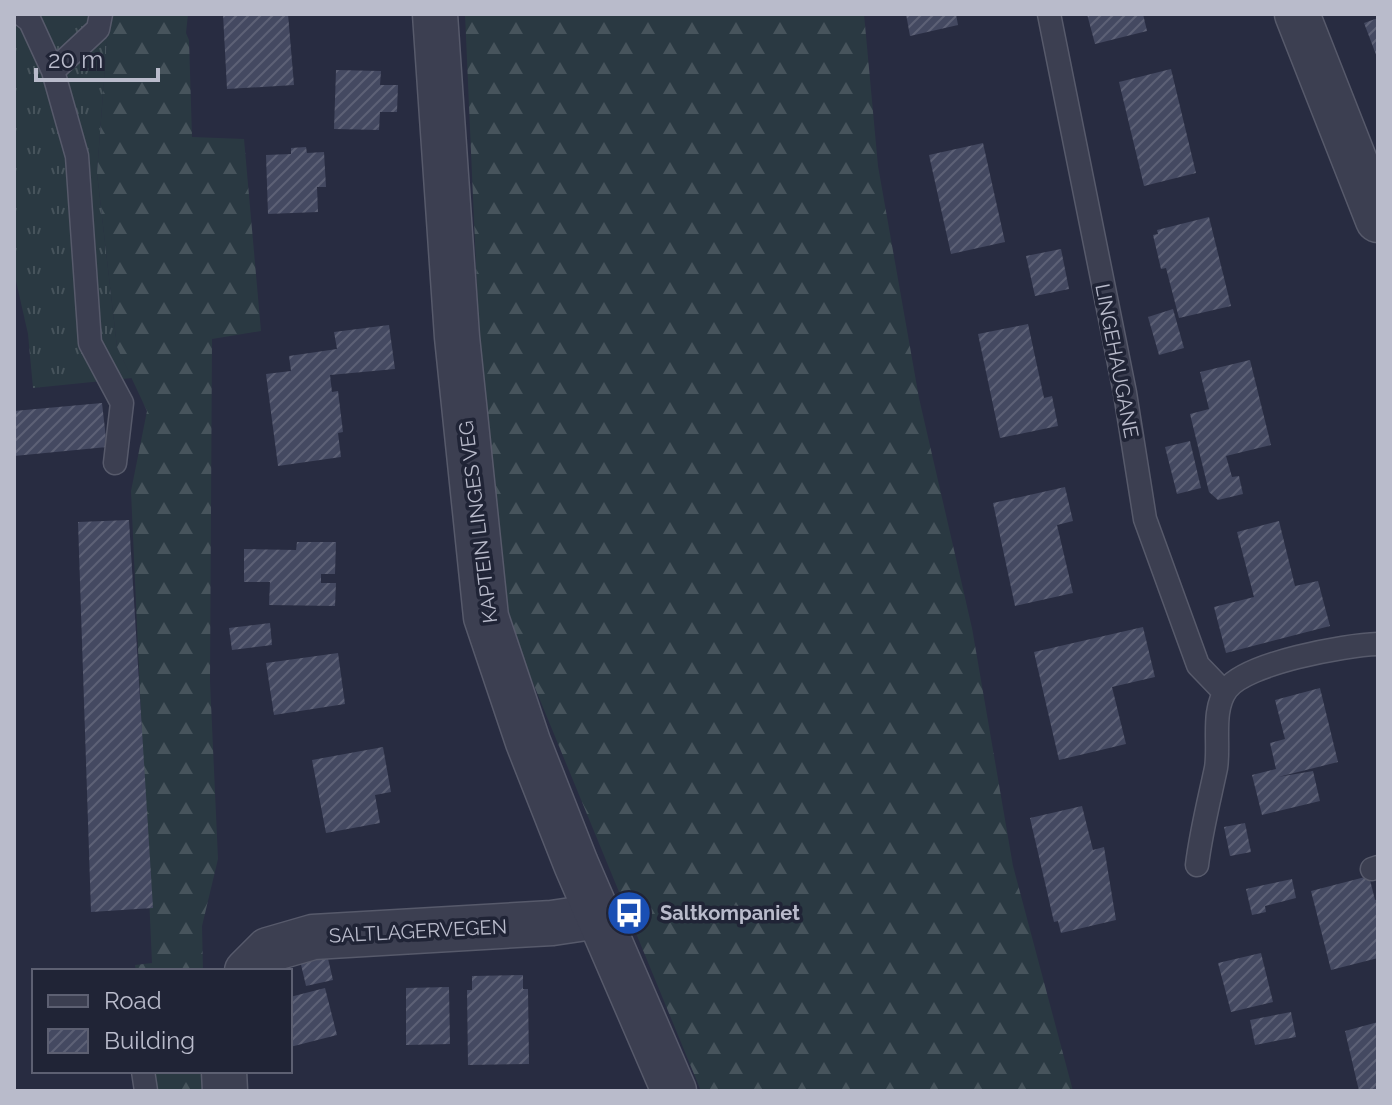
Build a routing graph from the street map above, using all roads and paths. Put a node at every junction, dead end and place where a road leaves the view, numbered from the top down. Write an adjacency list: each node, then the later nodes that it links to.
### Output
1 (21, 14): 6 (lane)
2 (101, 14): 6 (lane)
3 (435, 14): 12 (street, KAPTEIN LINGES VEG)
4 (1049, 14): 10 (lane, LINGEHAUGANE)
5 (1297, 14): 7 (street)
6 (53, 71): 8 (lane)
7 (1378, 220)
8 (115, 463)
9 (1378, 644): 10 (lane)
10 (1224, 692): 11 (lane)
11 (1197, 865)
12 (599, 916): 13 (street, SALTLAGERVEGEN); 14 (street, KAPTEIN LINGES VEG)
13 (249, 969)
14 (674, 1091)

